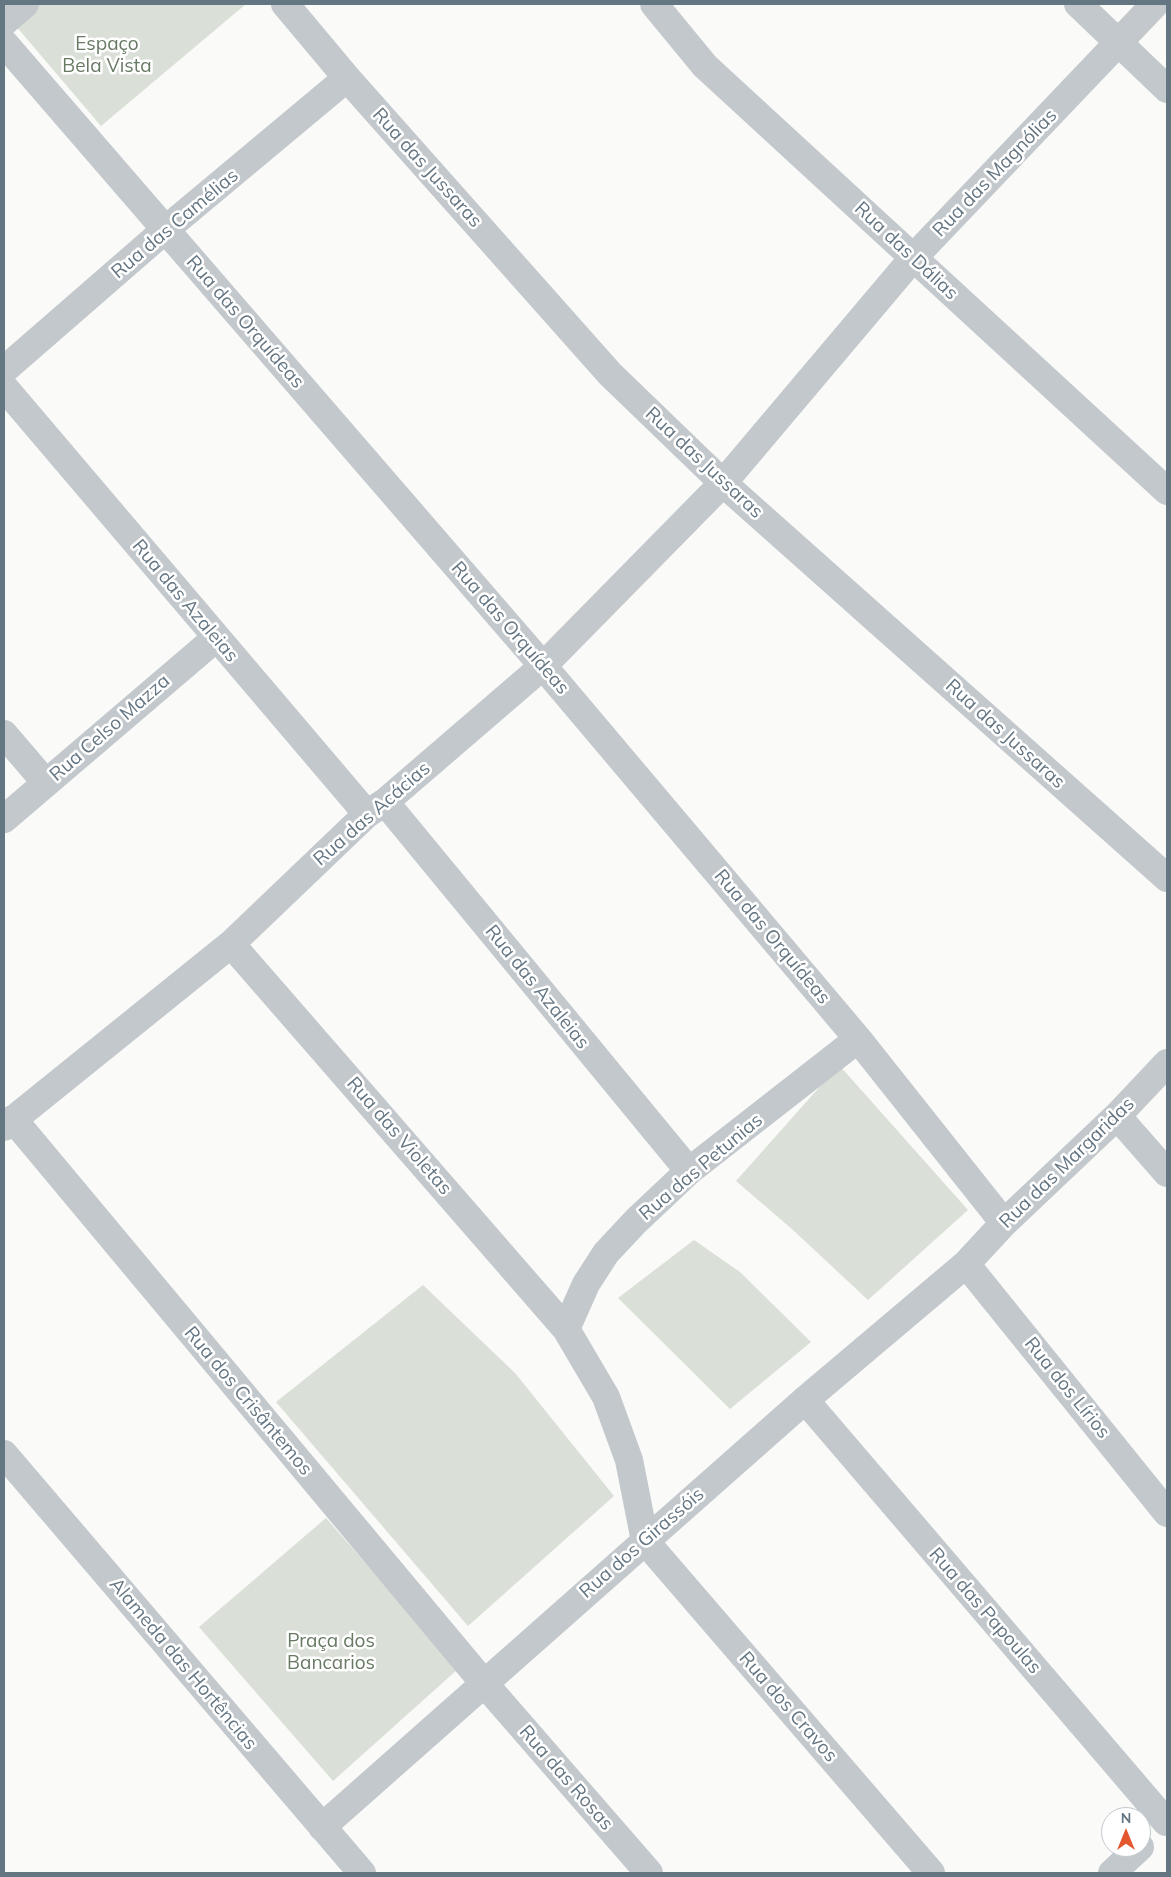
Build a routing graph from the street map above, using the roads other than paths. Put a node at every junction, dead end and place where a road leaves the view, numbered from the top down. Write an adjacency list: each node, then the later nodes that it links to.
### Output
1 (25, 4): 6 (street)
2 (285, 4): 9 (street, Rua das Jussaras)
3 (654, 4): 12 (street, Rua das Dálias)
4 (1078, 4): 8 (street)
5 (1155, 4): 8 (street, Rua das Magnólias)
6 (4, 22)
7 (4, 43): 11 (street, Rua das Orquídeas)
8 (1118, 44): 10 (street); 12 (street, Rua das Magnólias)
9 (347, 78): 11 (street, Rua das Camélias); 15 (street, Rua das Jussaras)
10 (1167, 89)
11 (165, 230): 13 (street, Rua das Camélias); 18 (street, Rua das Orquídeas)
12 (913, 258): 15 (street, Rua das Magnólias); 16 (street, Rua das Dálias)
13 (4, 370)
14 (4, 387): 17 (street, Rua das Azaleias)
15 (723, 483): 18 (street, Rua das Acácias); 23 (street, Rua das Jussaras)
16 (1167, 491)
17 (216, 638): 20 (street, Rua Celso Mazza); 21 (street, Rua das Azaleias)
18 (543, 666): 21 (street, Rua das Acácias); 25 (street, Rua das Orquídeas)
19 (4, 734): 20 (street)
20 (46, 783): 22 (street, Rua Celso Mazza)
21 (376, 808): 24 (street, Rua das Acácias); 29 (street, Rua das Azaleias)
22 (4, 819)
23 (1167, 878)
24 (231, 944): 28 (street, Rua das Acácias); 33 (street, Rua das Violetas)
25 (858, 1039): 29 (street, Rua das Petunias); 31 (street, Rua das Orquídeas)
26 (1167, 1063): 27 (street, Rua das Margaridas)
27 (1117, 1116): 30 (street); 31 (street, Rua das Margaridas)
28 (8, 1123): 38 (street, Rua dos Crisântemos)
29 (689, 1171): 33 (street, Rua das Petunias)
30 (1167, 1173)
31 (1004, 1223): 32 (street, Rua das Margaridas)
32 (966, 1264): 34 (street, Rua dos Girassóis); 36 (street, Rua dos Lírios)
33 (566, 1329): 37 (street)
34 (805, 1400): 37 (street, Rua dos Girassóis); 39 (street, Rua das Papoulas)
35 (4, 1454): 40 (street, Alameda das Hortências)
36 (1167, 1513)
37 (645, 1541): 38 (street, Rua dos Girassóis); 45 (street, Rua dos Cravos)
38 (483, 1682): 40 (street, Rua dos Girassóis); 44 (street, Rua das Rosas)
39 (1167, 1822): 41 (street)
40 (322, 1827): 43 (street, Alameda das Hortências)
41 (1151, 1836)
42 (1129, 1857): 46 (street)
43 (362, 1873)
44 (649, 1873)
45 (931, 1873)
46 (1112, 1873)

